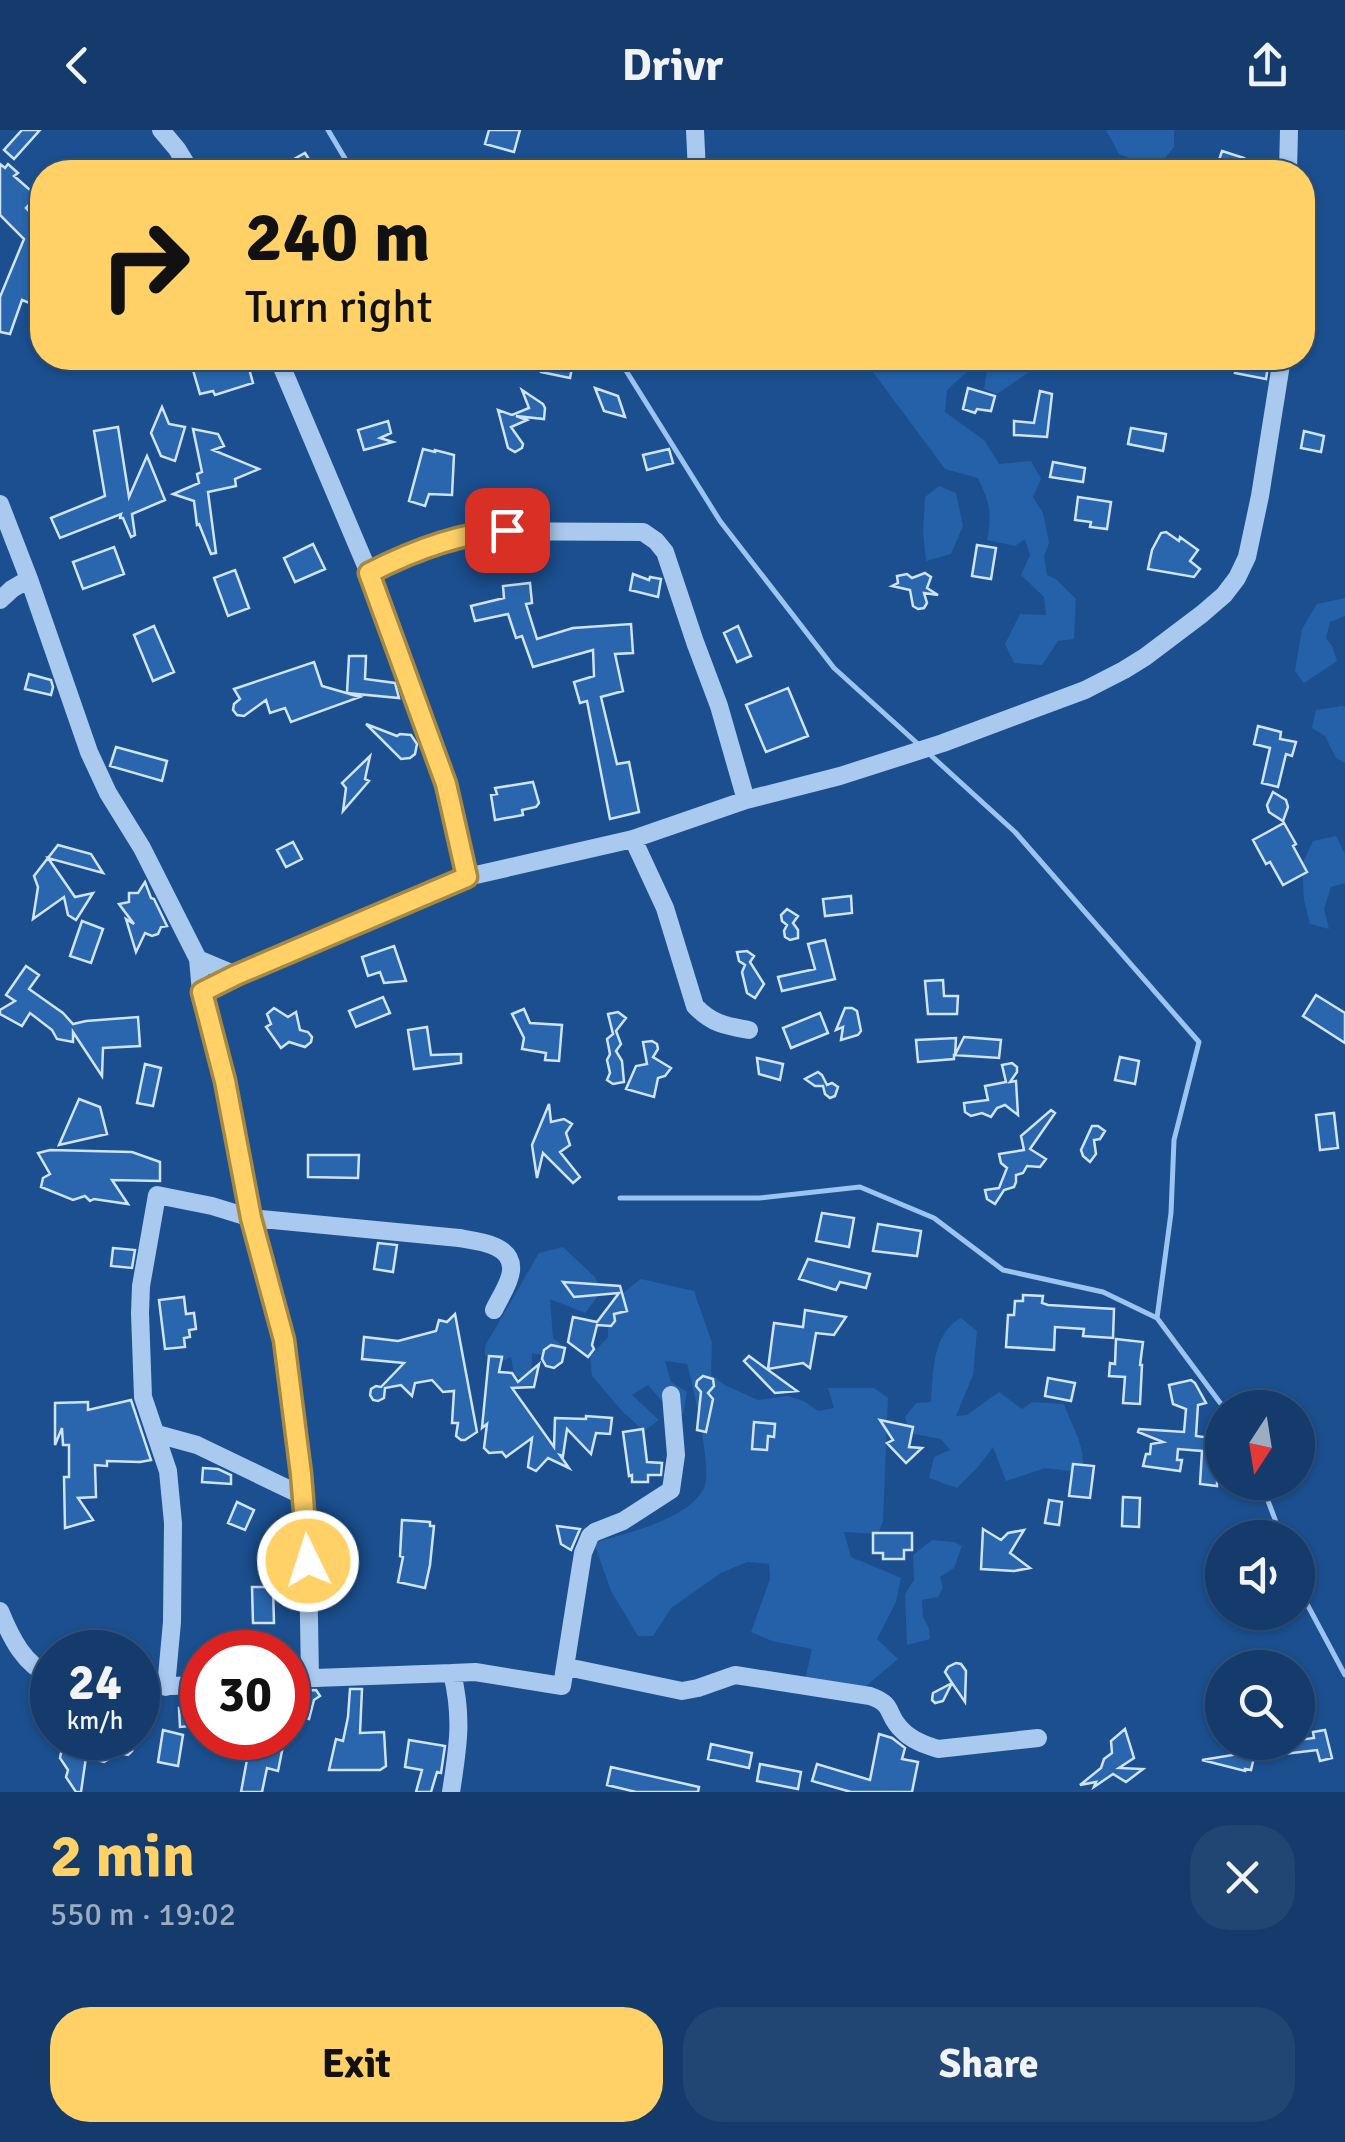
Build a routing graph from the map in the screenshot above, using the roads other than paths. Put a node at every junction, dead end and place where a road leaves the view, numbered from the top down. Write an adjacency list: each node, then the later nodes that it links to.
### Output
1 (160, 130): 4 (street)
2 (695, 130): 5 (street)
3 (1289, 130): 6 (street)
4 (184, 160)
5 (697, 160)
6 (1288, 160)
7 (283, 370): 10 (street)
8 (1280, 370): 13 (street)
9 (0, 504): 11 (street)
10 (369, 573): 13 (street); 15 (street)
11 (30, 579): 12 (street); 16 (street)
12 (0, 600)
13 (746, 800): 14 (street)
14 (632, 839): 15 (street); 19 (street)
15 (467, 877): 17 (street)
16 (198, 959): 17 (street); 18 (street)
17 (236, 975): 18 (street)
18 (202, 992): 20 (street)
19 (749, 1030)
20 (251, 1218): 21 (street); 23 (street); 24 (street)
21 (494, 1310)
22 (671, 1394): 28 (street)
23 (157, 1434): 24 (street); 33 (street)
24 (303, 1496): 26 (street)
25 (0, 1611): 27 (street)
26 (309, 1630)
27 (30, 1662)
28 (567, 1666): 29 (street); 34 (street)
29 (452, 1673): 30 (street); 35 (street)
30 (310, 1678)
31 (180, 1686): 33 (street)
32 (160, 1687): 33 (street)
33 (166, 1687)
34 (1038, 1738)
35 (451, 1792)

